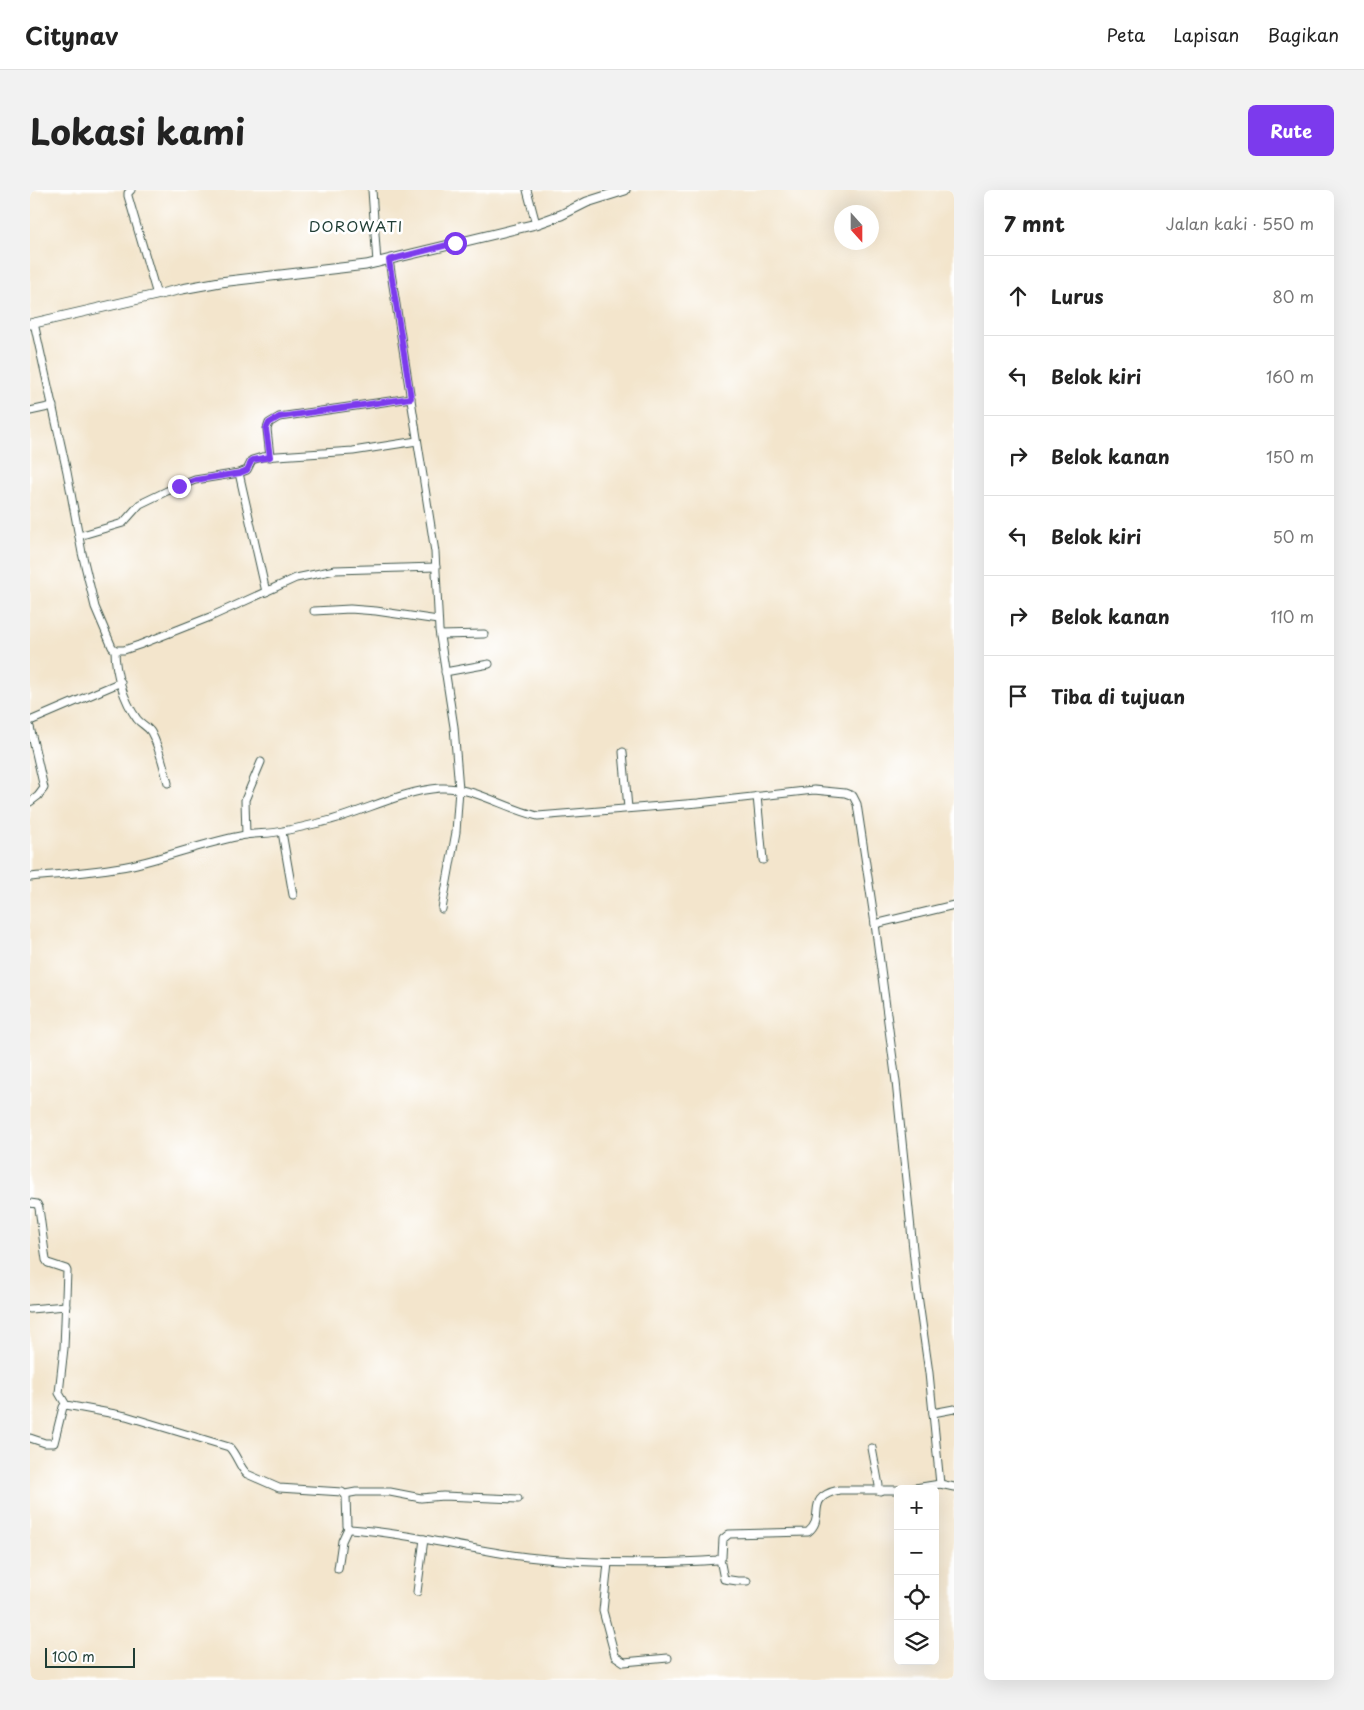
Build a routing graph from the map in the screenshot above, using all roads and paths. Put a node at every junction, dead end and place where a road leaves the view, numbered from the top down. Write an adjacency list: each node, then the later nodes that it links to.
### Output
1 (131, 190): 8 (street)
2 (372, 190): 7 (street)
3 (526, 190): 5 (street)
4 (626, 190): 5 (street)
5 (536, 224): 6 (street)
6 (389, 260): 7 (street); 10 (street)
7 (376, 263): 8 (street)
8 (157, 295): 9 (street)
9 (32, 324): 11 (street)
10 (411, 398): 13 (street); 14 (street)
11 (53, 406): 12 (street); 16 (street)
12 (30, 411)
13 (417, 441): 14 (street); 17 (street)
14 (270, 457): 15 (street)
15 (240, 473): 16 (street); 18 (street)
16 (79, 536): 23 (street)
17 (436, 567): 18 (street); 20 (street)
18 (266, 592): 23 (street)
19 (314, 611): 20 (street)
20 (438, 620): 22 (street)
21 (484, 634): 22 (street)
22 (440, 635): 25 (street)
23 (115, 650): 26 (street)
24 (489, 664): 25 (street)
25 (445, 672): 32 (street)
26 (121, 682): 27 (street); 31 (street)
27 (30, 721)
28 (30, 727): 34 (street)
29 (623, 752): 35 (street)
30 (261, 762): 37 (street)
31 (168, 783)
32 (459, 790): 35 (street); 36 (street); 42 (street)
33 (757, 796): 35 (street); 38 (street); 43 (street)
34 (30, 802)
35 (628, 808)
36 (282, 832): 37 (street); 40 (street)
37 (246, 835): 39 (street)
38 (763, 860)
39 (30, 877)
40 (293, 895)
41 (954, 905): 43 (street)
42 (442, 909)
43 (875, 924): 49 (street)
44 (30, 1203): 45 (street)
45 (66, 1306): 46 (street); 47 (street)
46 (30, 1310)
47 (66, 1405): 50 (street); 57 (street)
48 (954, 1409): 49 (street)
49 (933, 1412): 52 (street)
50 (30, 1438)
51 (872, 1448): 56 (street)
52 (940, 1484): 53 (street); 54 (street)
53 (934, 1485)
54 (954, 1487)
55 (894, 1490): 56 (street)
56 (880, 1491): 61 (street)
57 (345, 1494): 58 (street); 59 (street)
58 (518, 1499)
59 (348, 1528): 60 (street); 63 (street)
60 (424, 1539): 62 (street); 65 (street)
61 (720, 1559): 62 (street); 64 (street)
62 (608, 1563): 66 (street)
63 (338, 1568)
64 (747, 1581)
65 (417, 1592)
66 (668, 1658)

